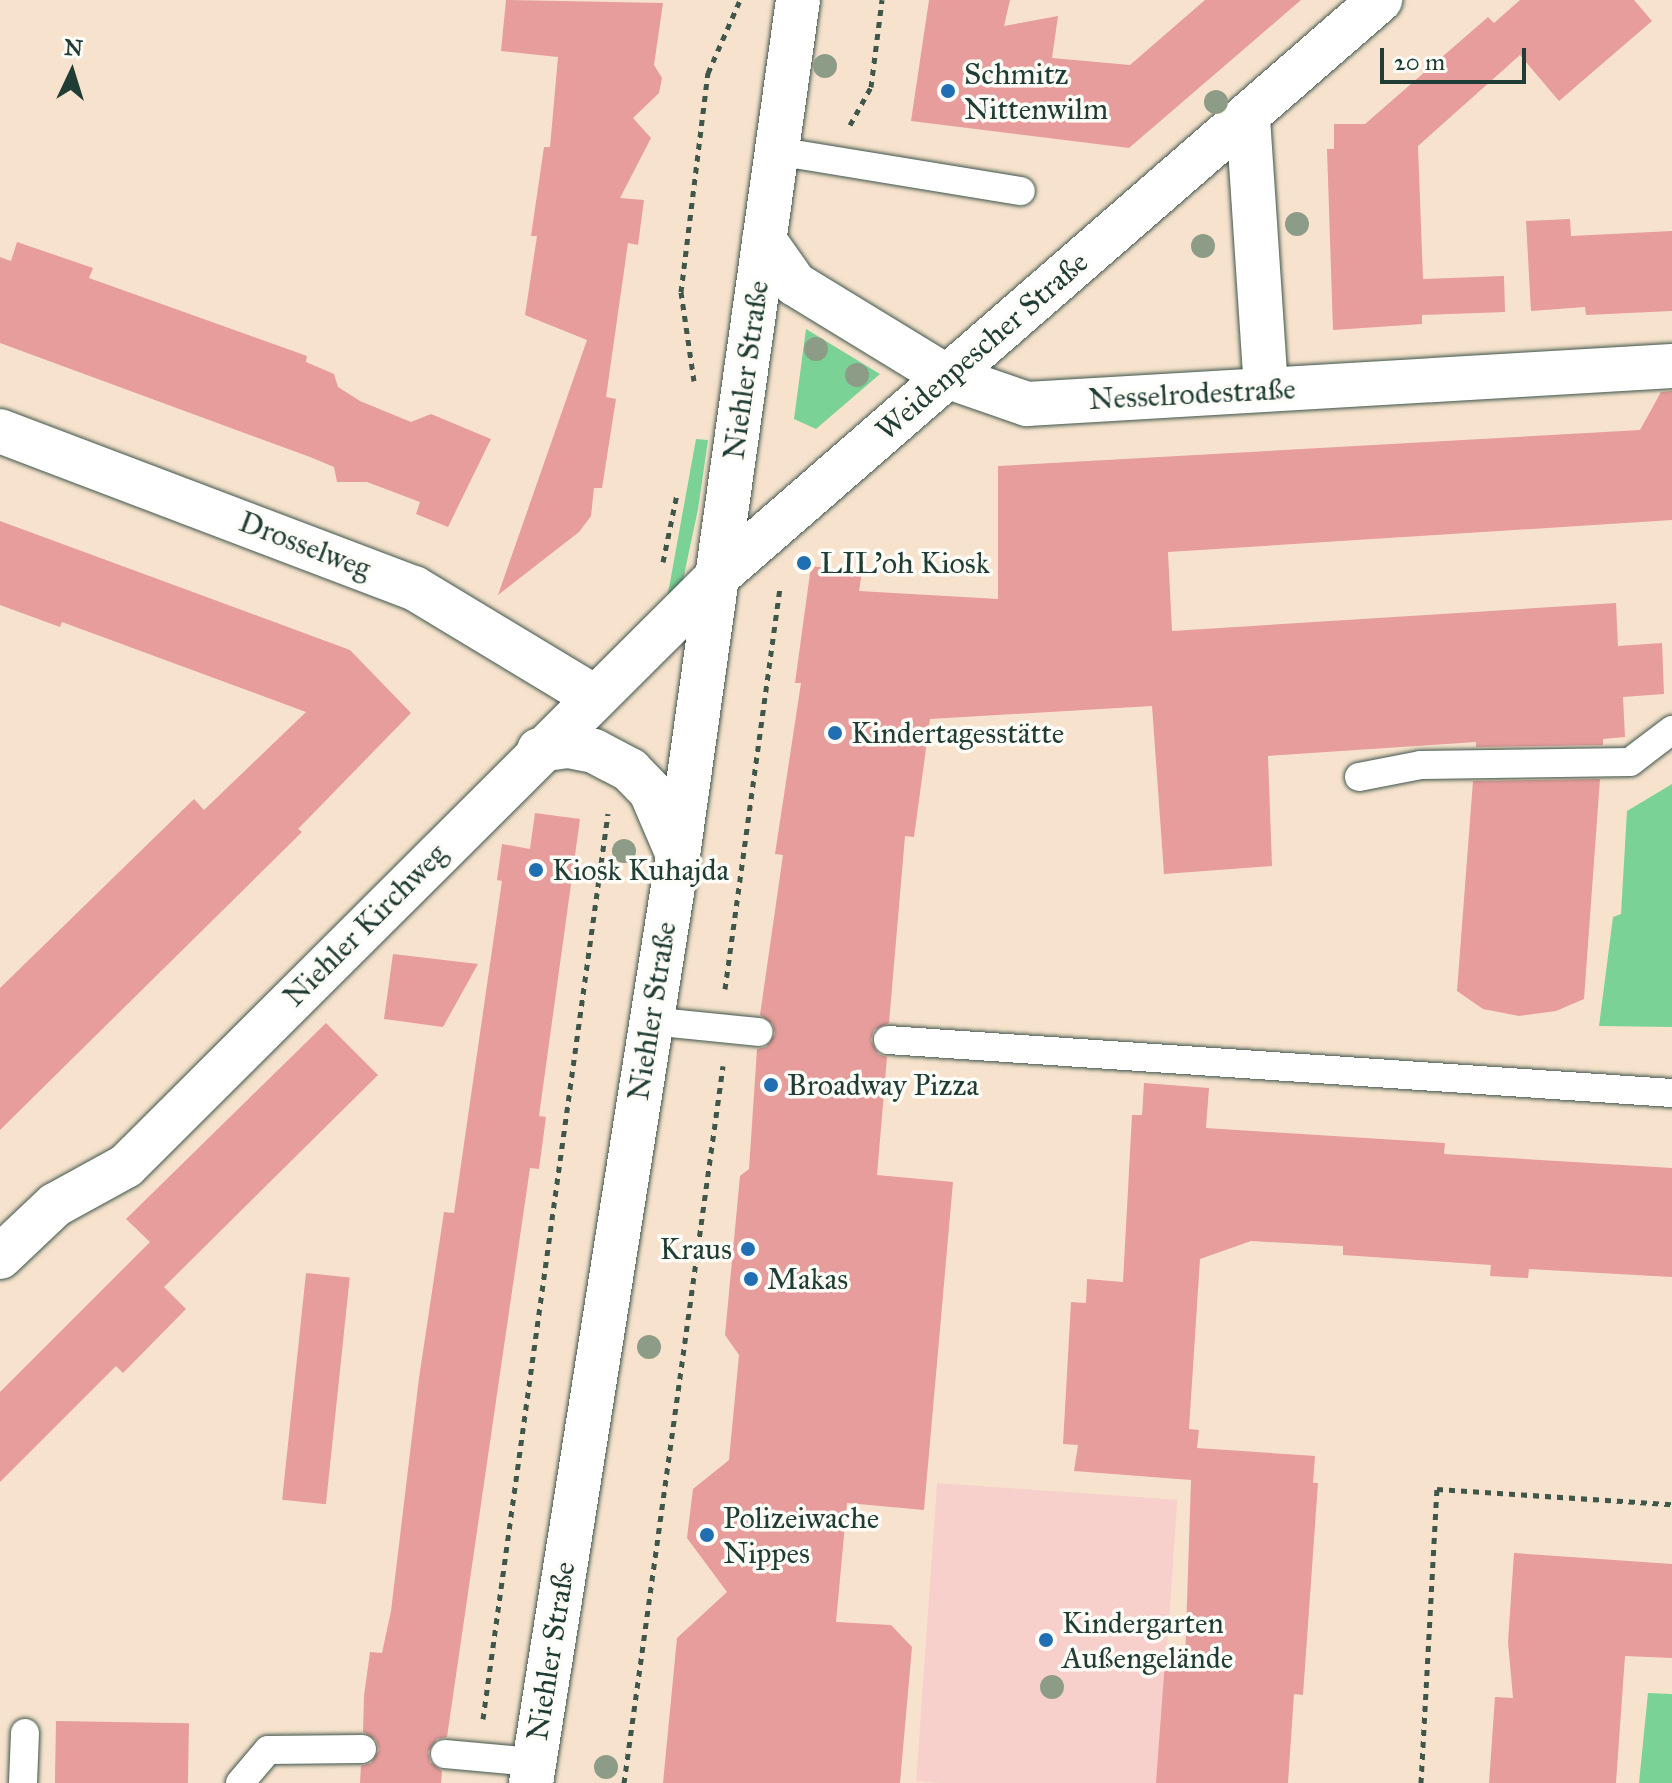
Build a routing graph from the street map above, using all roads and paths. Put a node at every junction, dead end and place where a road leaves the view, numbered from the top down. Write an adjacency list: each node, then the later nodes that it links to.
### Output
1 (740, 0): 12 (path)
2 (798, 0): 6 (street, Niehler Straße)
3 (882, 0): 6 (path)
4 (1380, 0): 5 (street, Weidenpescher Straße)
5 (1248, 118): 10 (street, Weidenpescher Straße); 11 (street)
6 (795, 154): 7 (lane); 8 (street, Niehler Straße)
7 (1021, 191)
8 (764, 240): 10 (street, Nesselrodestraße); 16 (street, Niehler Straße)
9 (1672, 366): 11 (street, Nesselrodestraße)
10 (946, 376): 11 (street, Nesselrodestraße); 16 (street, Weidenpescher Straße)
11 (1266, 389)
12 (695, 397)
13 (0, 431): 17 (street, Drosselweg)
14 (679, 485): 15 (path)
15 (661, 574)
16 (718, 576): 17 (street, Niehler Kirchweg); 22 (street, Niehler Straße)
17 (593, 696): 19 (street, Niehler Kirchweg)
18 (1672, 730): 21 (lane)
19 (539, 750): 20 (street); 27 (street, Niehler Kirchweg)
20 (613, 758): 22 (street); 32 (path)
21 (1359, 777)
22 (678, 855): 23 (street, Niehler Straße)
23 (650, 1021): 24 (lane); 33 (street, Niehler Straße)
24 (758, 1032)
25 (888, 1040): 26 (lane)
26 (1672, 1093)
27 (0, 1257)
28 (1672, 1504): 36 (path)
29 (25, 1733): 34 (lane)
30 (362, 1749): 35 (lane)
31 (445, 1754): 32 (lane)
32 (476, 1755): 33 (lane)
33 (532, 1773)
34 (23, 1783)
35 (240, 1783)
36 (1421, 1783)

